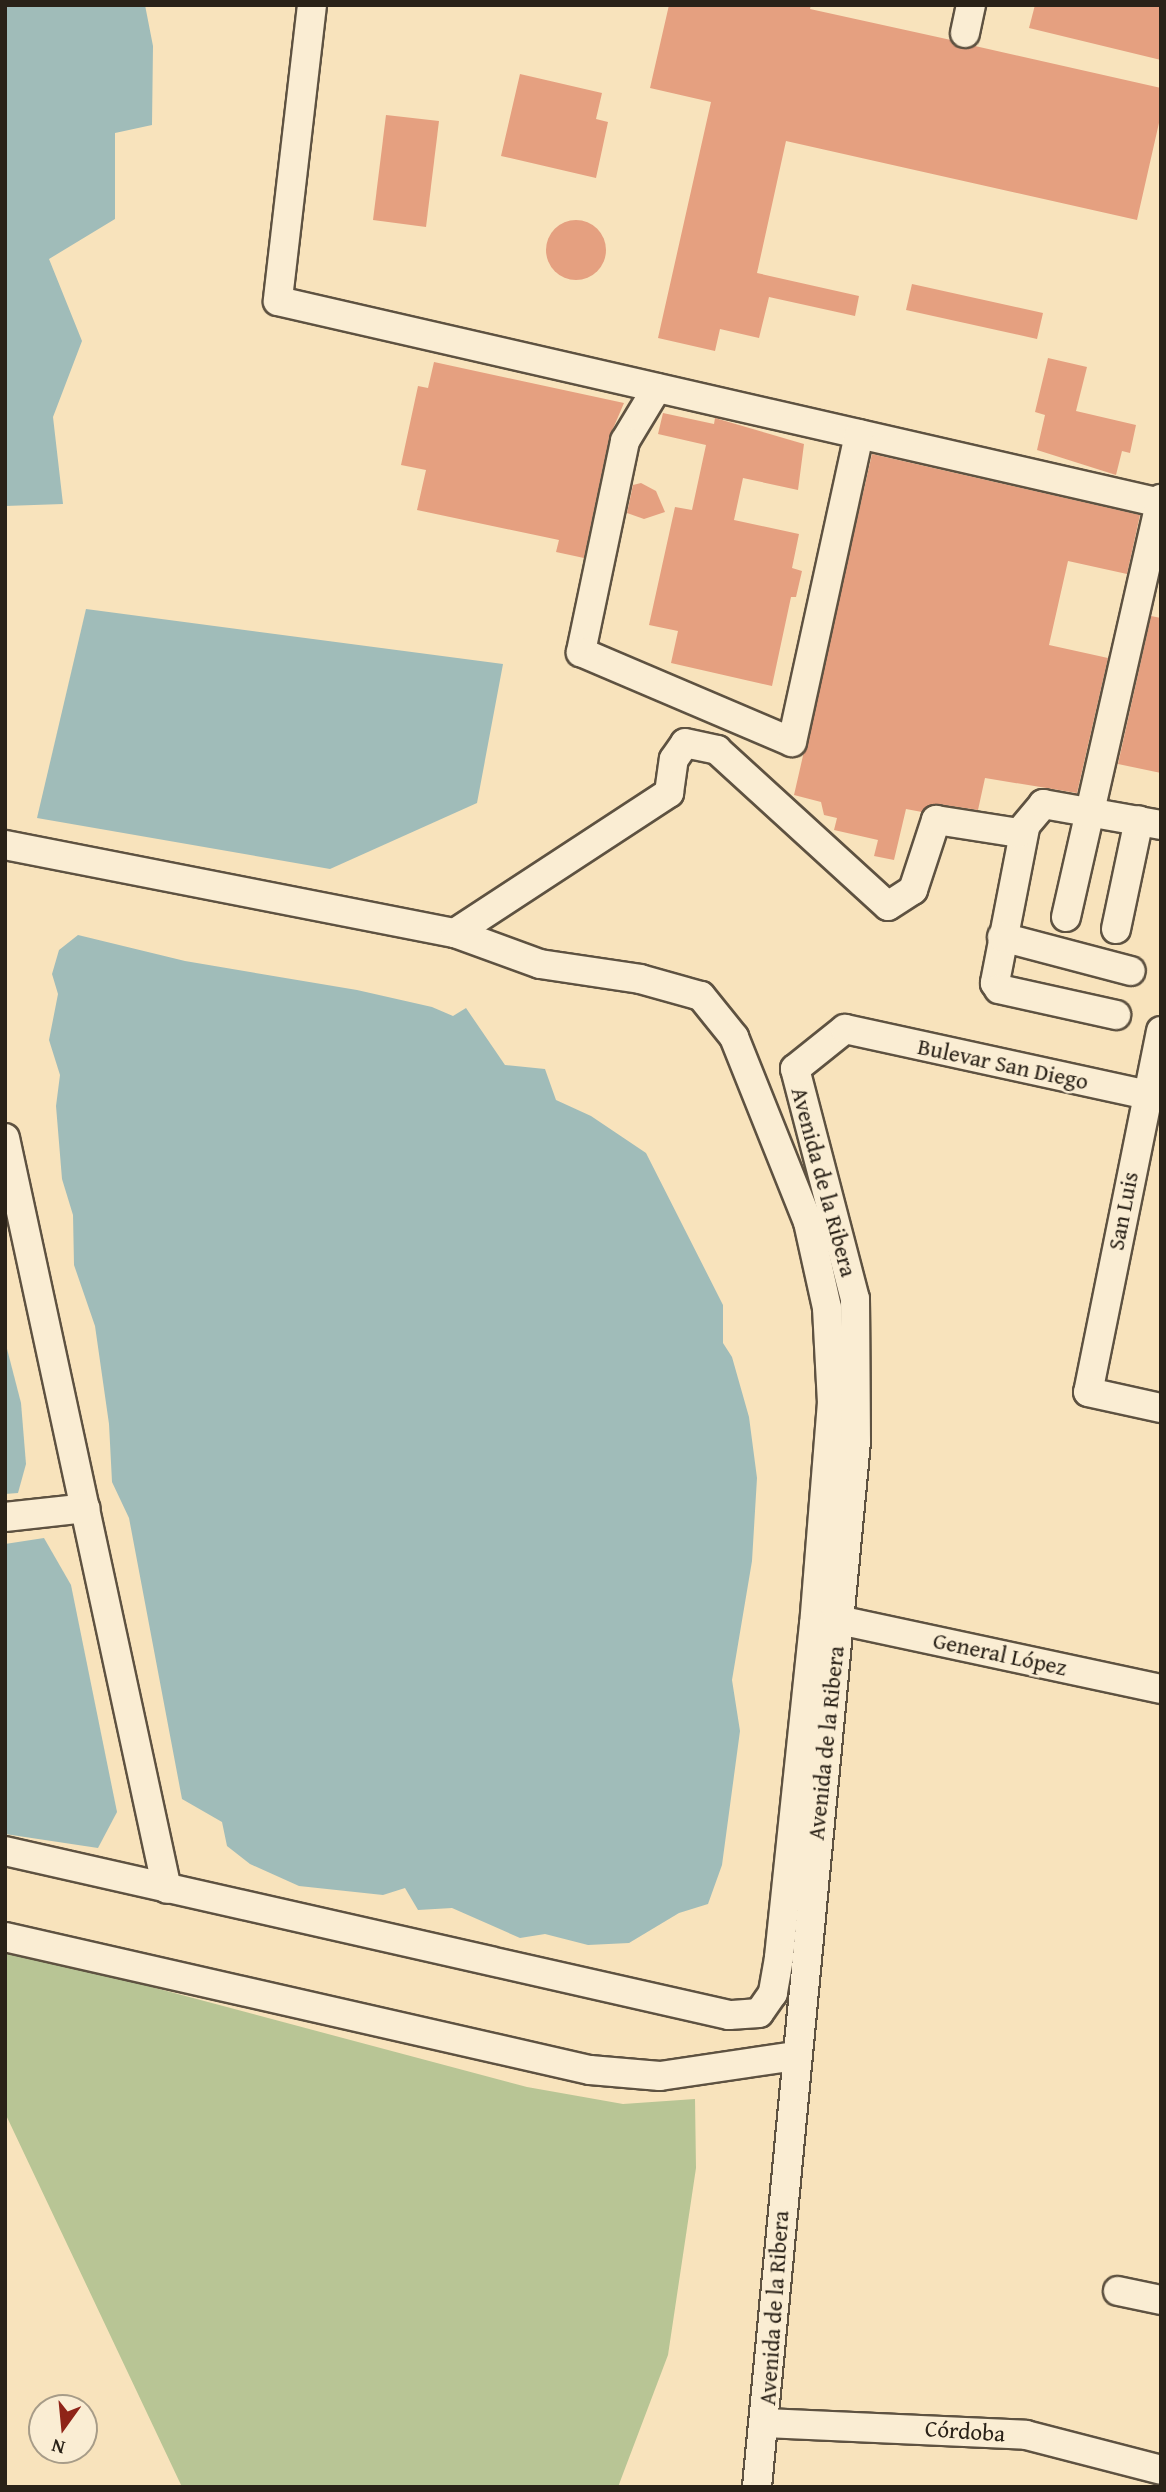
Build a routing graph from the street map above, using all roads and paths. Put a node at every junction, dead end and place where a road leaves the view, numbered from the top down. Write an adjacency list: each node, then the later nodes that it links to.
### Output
1 (312, 5): 4 (street)
2 (971, 5): 3 (street)
3 (965, 33)
4 (657, 388): 5 (street); 5 (street)
5 (859, 434): 6 (street)
6 (1160, 502): 7 (street)
7 (1090, 810): 8 (street); 9 (street); 11 (street)
8 (1150, 822): 12 (street)
9 (1024, 828): 13 (street); 14 (street)
10 (5, 845): 13 (street)
11 (1066, 917)
12 (1116, 929)
13 (455, 933): 27 (street)
14 (1002, 937): 15 (street); 16 (street)
15 (1131, 971)
16 (1116, 1015)
17 (845, 1029): 19 (street, Bulevar San Diego); 24 (street, Avenida de la Ribera)
18 (1161, 1031): 19 (street, San Luis)
19 (1153, 1096): 21 (street, San Luis)
20 (5, 1138): 22 (street)
21 (1161, 1408)
22 (86, 1508): 23 (street); 27 (street)
23 (5, 1517)
24 (839, 1620): 25 (street, General López); 29 (street, Avenida de la Ribera)
25 (1161, 1689)
26 (5, 1852): 27 (street)
27 (167, 1889)
28 (5, 1937): 29 (street)
29 (795, 2056): 32 (street, Avenida de la Ribera)
30 (1118, 2291): 31 (street)
31 (1161, 2300)
32 (765, 2423): 33 (street, Córdoba); 34 (street, Avenida de la Ribera)
33 (1161, 2470)
34 (757, 2487)

